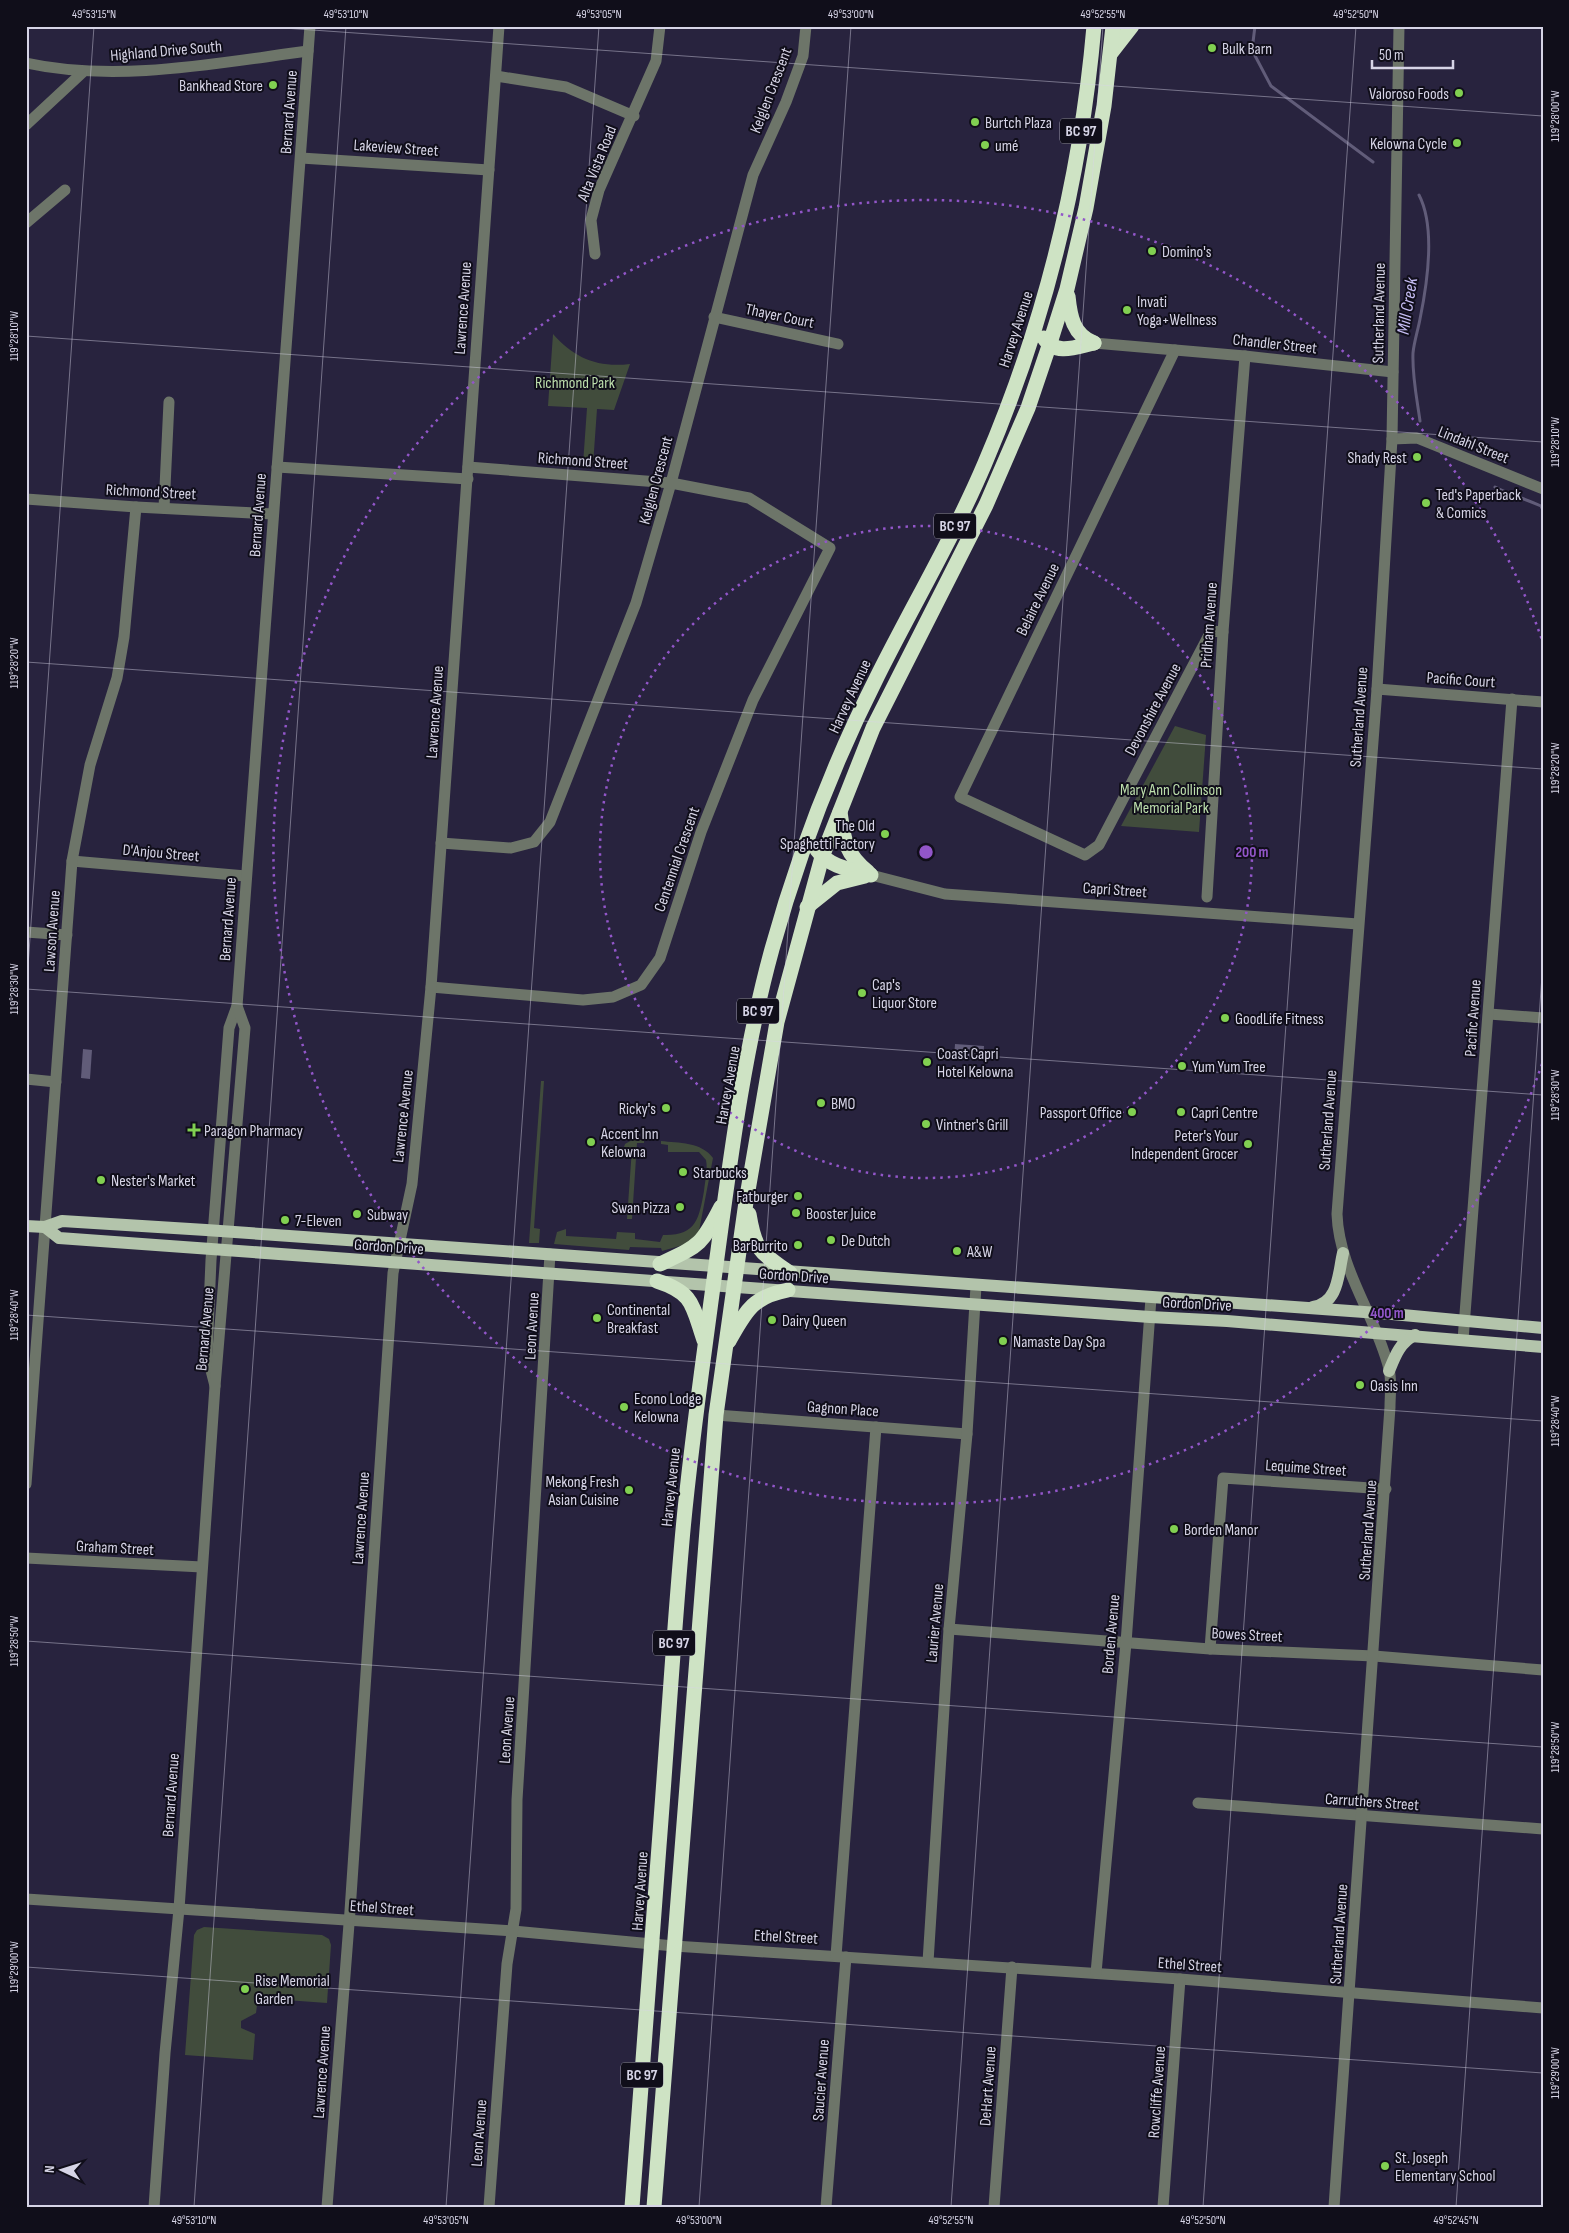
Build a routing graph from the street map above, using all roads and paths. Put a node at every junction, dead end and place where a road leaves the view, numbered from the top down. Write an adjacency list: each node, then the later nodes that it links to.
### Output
1 (310, 26): 10 (street, Bernard Avenue)
2 (499, 26): 15 (street, Lawrence Avenue)
3 (660, 26): 16 (street, Alta Vista Road)
4 (806, 26): 24 (street, Kelglen Crescent)
5 (1086, 26): 11 (highway)
6 (1094, 26): 11 (highway, Harvey Avenue / BC 97)
7 (1113, 26): 12 (highway, BC 97)
8 (1132, 26): 12 (highway)
9 (1398, 26): 31 (street, Sutherland Avenue)
10 (308, 51): 14 (street, Highland Drive South); 18 (street, Bernard Avenue)
11 (1092, 52): 25 (highway, Harvey Avenue / BC 97)
12 (1110, 53): 23 (highway, BC 97)
13 (26, 63): 14 (street, Highland Drive South)
14 (83, 72): 17 (street)
15 (496, 76): 16 (street, Alta Vista Road); 19 (street, Lawrence Avenue)
16 (634, 116): 22 (street, Alta Vista Road)
17 (26, 125)
18 (301, 158): 19 (street, Lakeview Street); 34 (street, Bernard Avenue)
19 (489, 170): 35 (street, Lawrence Avenue)
20 (65, 190): 21 (street)
21 (26, 224)
22 (595, 254)
23 (1067, 289): 26 (highway); 28 (highway, BC 97)
24 (714, 317): 27 (street, Thayer Court); 36 (street, Kelglen Crescent)
25 (1036, 321): 28 (highway); 49 (highway, Harvey Avenue / BC 97)
26 (1094, 343): 28 (highway); 29 (street, Chandler Street)
27 (838, 344)
28 (1049, 346): 47 (highway, BC 97)
29 (1175, 350): 30 (street, Chandler Street); 48 (street, Belaire Avenue)
30 (1245, 356): 31 (street, Chandler Street); 43 (street, Pridham Avenue)
31 (1393, 372): 33 (street, Sutherland Avenue)
32 (170, 402): 40 (street)
33 (1392, 439): 37 (street, Lindahl Street); 44 (street, Sutherland Avenue)
34 (277, 467): 35 (street, Richmond Street); 41 (street, Bernard Avenue)
35 (468, 473): 36 (street, Richmond Street); 50 (street, Lawrence Avenue)
36 (672, 483): 42 (street, Richmond Street); 50 (street, Kelglen Crescent)
37 (1543, 489)
38 (26, 499): 39 (street, Richmond Street)
39 (136, 507): 40 (street, Richmond Street); 52 (street, Lawson Avenue)
40 (164, 508): 41 (street, Richmond Street)
41 (273, 514): 54 (street, Bernard Avenue)
42 (830, 548): 60 (street, Centennial Crescent)
43 (1223, 632): 48 (street, Devonshire Avenue); 55 (street, Pridham Avenue)
44 (1376, 689): 45 (street, Pacific Court); 57 (street, Sutherland Avenue)
45 (1512, 699): 46 (street, Pacific Court); 62 (street, Pacific Avenue)
46 (1543, 702)
47 (840, 810): 51 (highway, BC 97); 53 (highway)
48 (1024, 829)
49 (811, 830): 51 (highway); 66 (highway, Harvey Avenue / BC 97)
50 (441, 843): 60 (street, Lawrence Avenue)
51 (822, 858): 53 (highway); 56 (highway, BC 97)
52 (72, 861): 54 (street, D'Anjou Street); 59 (street, Lawson Avenue)
53 (871, 875): 56 (highway); 57 (street, Capri Street)
54 (246, 876): 61 (street, Bernard Avenue)
55 (1207, 897)
56 (807, 907): 67 (highway, BC 97)
57 (1358, 924): 75 (street, Sutherland Avenue)
58 (26, 932): 59 (street)
59 (67, 935): 65 (street, Lawson Avenue)
60 (431, 987): 72 (street, Lawrence Avenue)
61 (237, 1006): 70 (street, Bernard Avenue); 71 (street, Bernard Avenue)
62 (1489, 1014): 63 (street); 93 (street, Pacific Avenue)
63 (1543, 1018)
64 (26, 1080): 65 (street)
65 (56, 1082): 69 (street, Lawson Avenue)
66 (726, 1196): 78 (highway); 79 (highway, Harvey Avenue / BC 97)
67 (746, 1202): 80 (highway, BC 97); 82 (highway)
68 (26, 1226): 69 (main road, Gordon Drive)
69 (45, 1228): 70 (main road, Gordon Drive); 73 (main road, Gordon Drive); 106 (street, Lawson Avenue)
70 (212, 1231): 71 (main road, Gordon Drive); 73 (street, Bernard Avenue)
71 (229, 1232): 72 (main road, Gordon Drive); 74 (street, Bernard Avenue)
72 (399, 1245): 76 (main road, Gordon Drive); 77 (street, Lawrence Avenue)
73 (211, 1248): 74 (main road, Gordon Drive); 102 (street, Bernard Avenue)
74 (227, 1251): 77 (main road, Gordon Drive); 102 (street, Bernard Avenue)
75 (1343, 1253): 90 (main road); 91 (street, Sutherland Avenue)
76 (550, 1254): 78 (main road, Gordon Drive); 81 (street, Leon Avenue)
77 (395, 1263): 81 (main road, Gordon Drive); 120 (street, Lawrence Avenue)
78 (660, 1264): 79 (main road, Gordon Drive)
79 (716, 1268): 80 (main road, Gordon Drive); 84 (highway, Harvey Avenue / BC 97)
80 (736, 1269): 82 (main road, Gordon Drive); 85 (highway, BC 97)
81 (550, 1273): 83 (main road, Gordon Drive); 121 (street, Leon Avenue)
82 (790, 1273): 86 (main road, Gordon Drive)
83 (657, 1281): 84 (main road, Gordon Drive); 98 (highway)
84 (714, 1285): 85 (main road, Gordon Drive); 98 (highway, Harvey Avenue / BC 97)
85 (734, 1286): 87 (main road, Gordon Drive); 99 (highway, BC 97)
86 (976, 1286): 88 (main road, Gordon Drive); 89 (street, Laurier Avenue)
87 (788, 1290): 89 (main road, Gordon Drive); 99 (highway)
88 (1151, 1298): 90 (main road, Gordon Drive); 92 (street, Borden Avenue)
89 (974, 1304): 92 (main road, Gordon Drive); 105 (street, Laurier Avenue)
90 (1303, 1308): 91 (main road, Gordon Drive)
91 (1366, 1313): 93 (main road, Gordon Drive); 95 (street, Sutherland Avenue)
92 (1150, 1317): 95 (main road, Gordon Drive); 111 (street, Borden Avenue)
93 (1464, 1320): 94 (main road, Gordon Drive); 97 (street, Pacific Avenue)
94 (1543, 1328)
95 (1376, 1332): 96 (main road, Gordon Drive); 101 (street, Sutherland Avenue)
96 (1415, 1335): 97 (main road, Gordon Drive); 101 (main road)
97 (1463, 1340): 100 (main road, Gordon Drive)
98 (705, 1343): 122 (highway, Harvey Avenue / BC 97)
99 (725, 1347): 103 (highway, BC 97)
100 (1543, 1347)
101 (1389, 1371): 107 (street, Sutherland Avenue)
102 (215, 1386): 109 (street, Bernard Avenue)
103 (716, 1414): 104 (street, Gagnon Place); 123 (highway, BC 97)
104 (876, 1427): 105 (street, Gagnon Place); 124 (street, Saucier Avenue)
105 (967, 1434): 110 (street, Laurier Avenue)
106 (26, 1484)
107 (1386, 1489): 112 (street, Lequime Street); 113 (street, Sutherland Avenue)
108 (26, 1558): 109 (street, Graham Street)
109 (202, 1567): 119 (street, Bernard Avenue)
110 (949, 1629): 111 (street, Bowes Street); 125 (street, Laurier Avenue)
111 (1126, 1643): 112 (street, Bowes Street); 127 (street, Borden Avenue)
112 (1210, 1649): 113 (street, Bowes Street)
113 (1374, 1656): 114 (street, Bowes Street); 116 (street, Sutherland Avenue)
114 (1543, 1670)
115 (1198, 1804): 116 (street, Carruthers Street)
116 (1362, 1817): 117 (street, Carruthers Street); 129 (street, Sutherland Avenue)
117 (1543, 1828)
118 (26, 1899): 119 (street, Ethel Street)
119 (179, 1909): 120 (street, Ethel Street); 131 (street, Bernard Avenue)
120 (349, 1921): 121 (street, Ethel Street); 132 (street, Lawrence Avenue)
121 (513, 1931): 122 (street, Ethel Street); 133 (street, Leon Avenue)
122 (652, 1944): 123 (street, Ethel Street); 134 (highway, Harvey Avenue / BC 97)
123 (674, 1946): 124 (street, Ethel Street); 135 (highway, BC 97)
124 (841, 1956): 125 (street, Ethel Street); 136 (street, Saucier Avenue)
125 (928, 1962): 126 (street, Ethel Street)
126 (1012, 1967): 127 (street, Ethel Street); 137 (street, DeHart Avenue)
127 (1096, 1973): 128 (street, Ethel Street)
128 (1180, 1979): 129 (street, Ethel Street); 138 (street, Rowcliffe Avenue)
129 (1350, 1993): 130 (street, Ethel Street); 139 (street, Sutherland Avenue)
130 (1543, 2008)
131 (154, 2207)
132 (327, 2207)
133 (489, 2207)
134 (632, 2207)
135 (654, 2207)
136 (826, 2207)
137 (994, 2207)
138 (1163, 2207)
139 (1334, 2207)

